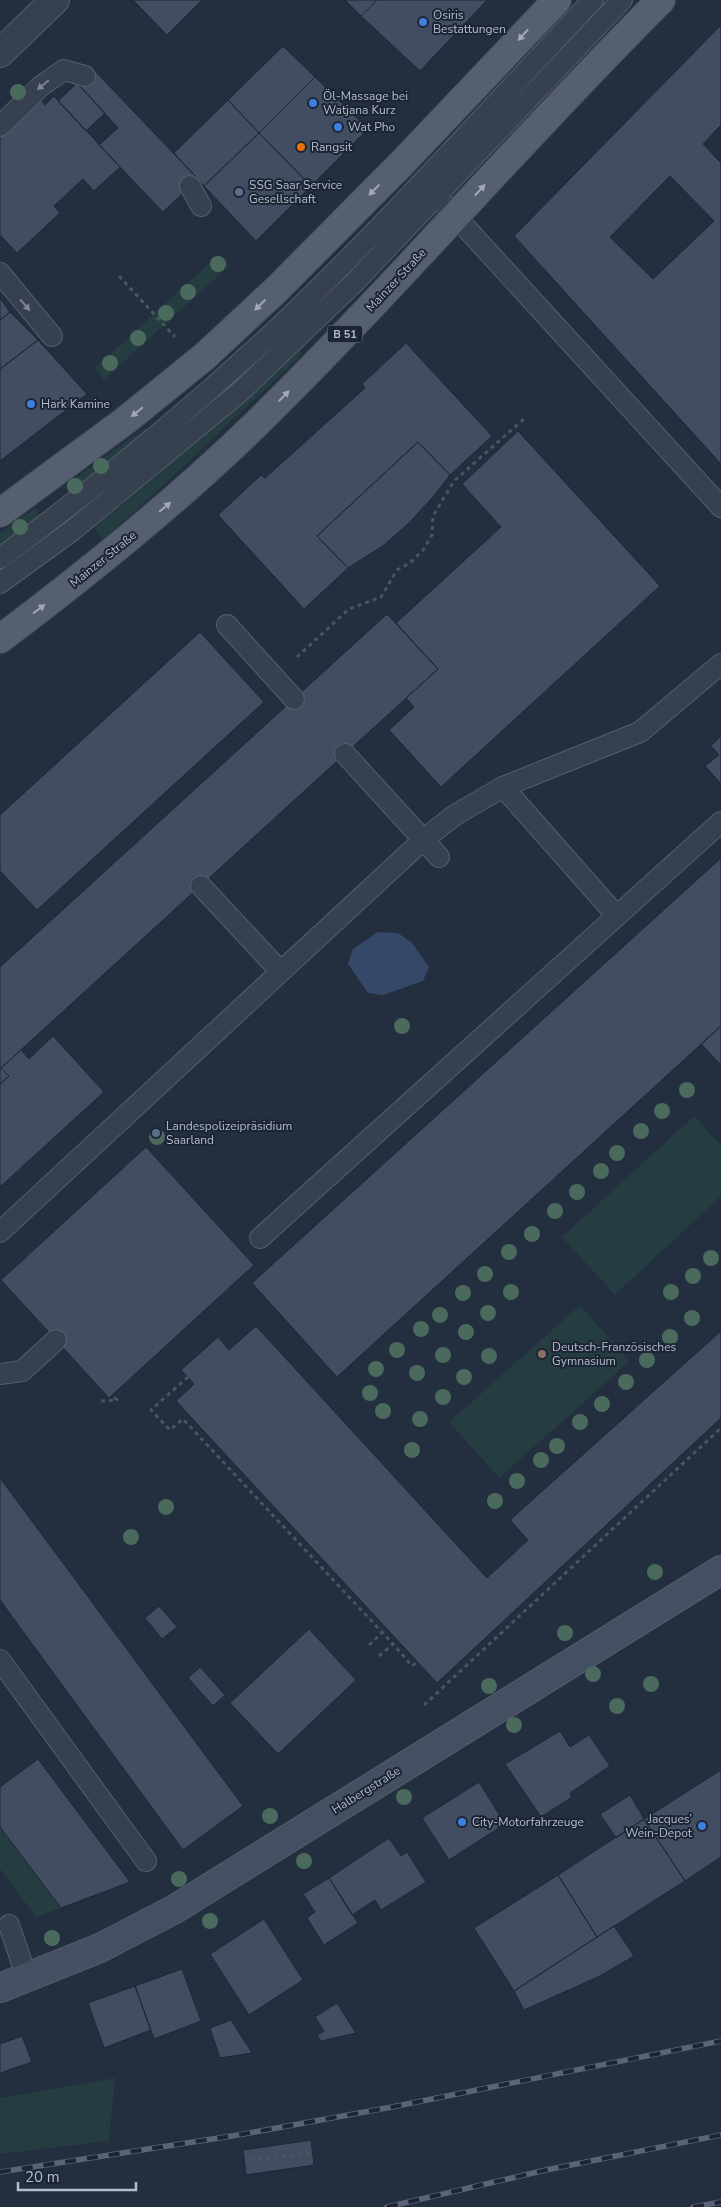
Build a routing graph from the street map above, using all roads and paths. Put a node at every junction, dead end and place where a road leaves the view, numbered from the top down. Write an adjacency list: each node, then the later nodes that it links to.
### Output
1 (54, 0): 6 (street)
2 (557, 0): 9 (main road, one-way to 9)
3 (593, 0): 10 (lane)
4 (622, 0): 12 (lane)
5 (661, 0): 14 (main road, Mainzer Straße / B 51, one-way to 5)
6 (0, 53)
7 (85, 76): 8 (lane, one-way to 8)
8 (0, 126)
9 (402, 163): 10 (lane); 21 (main road, one-way to 21)
10 (421, 182): 12 (lane); 22 (lane)
11 (190, 186): 13 (lane)
12 (436, 196): 14 (lane); 23 (lane)
13 (201, 206)
14 (456, 216): 20 (lane); 25 (main road, Mainzer Straße / B 51, one-way to 14)
15 (0, 273): 17 (lane, one-way to 17)
16 (120, 276): 18 (path)
17 (52, 336)
18 (179, 341)
19 (526, 417): 27 (path)
20 (721, 507)
21 (0, 513)
22 (0, 558)
23 (0, 583)
24 (227, 626): 27 (lane)
25 (0, 639)
26 (721, 664): 30 (lane)
27 (275, 678): 28 (lane)
28 (294, 699)
29 (345, 754): 32 (lane)
30 (503, 787): 32 (lane); 35 (lane)
31 (721, 822): 35 (lane)
32 (423, 840): 33 (lane); 36 (lane)
33 (439, 857)
34 (201, 886): 36 (lane)
35 (616, 915): 38 (lane)
36 (280, 971): 37 (lane)
37 (0, 1232)
38 (260, 1238)
39 (56, 1340): 40 (lane)
40 (0, 1374)
41 (188, 1377): 47 (path)
42 (112, 1395): 43 (path)
43 (100, 1401)
44 (721, 1428): 53 (path)
45 (721, 1570): 56 (street, Halbergstraße)
46 (386, 1628): 47 (path)
47 (382, 1633): 48 (path); 49 (path)
48 (393, 1644): 50 (path); 52 (path)
49 (369, 1645)
50 (380, 1656)
51 (0, 1660): 54 (lane)
52 (417, 1662)
53 (424, 1705)
54 (146, 1861)
55 (10, 1926): 56 (lane)
56 (27, 1978): 57 (street, Halbergstraße)
57 (0, 1988)
58 (312, 2153): 59 (path)
59 (250, 2160)

